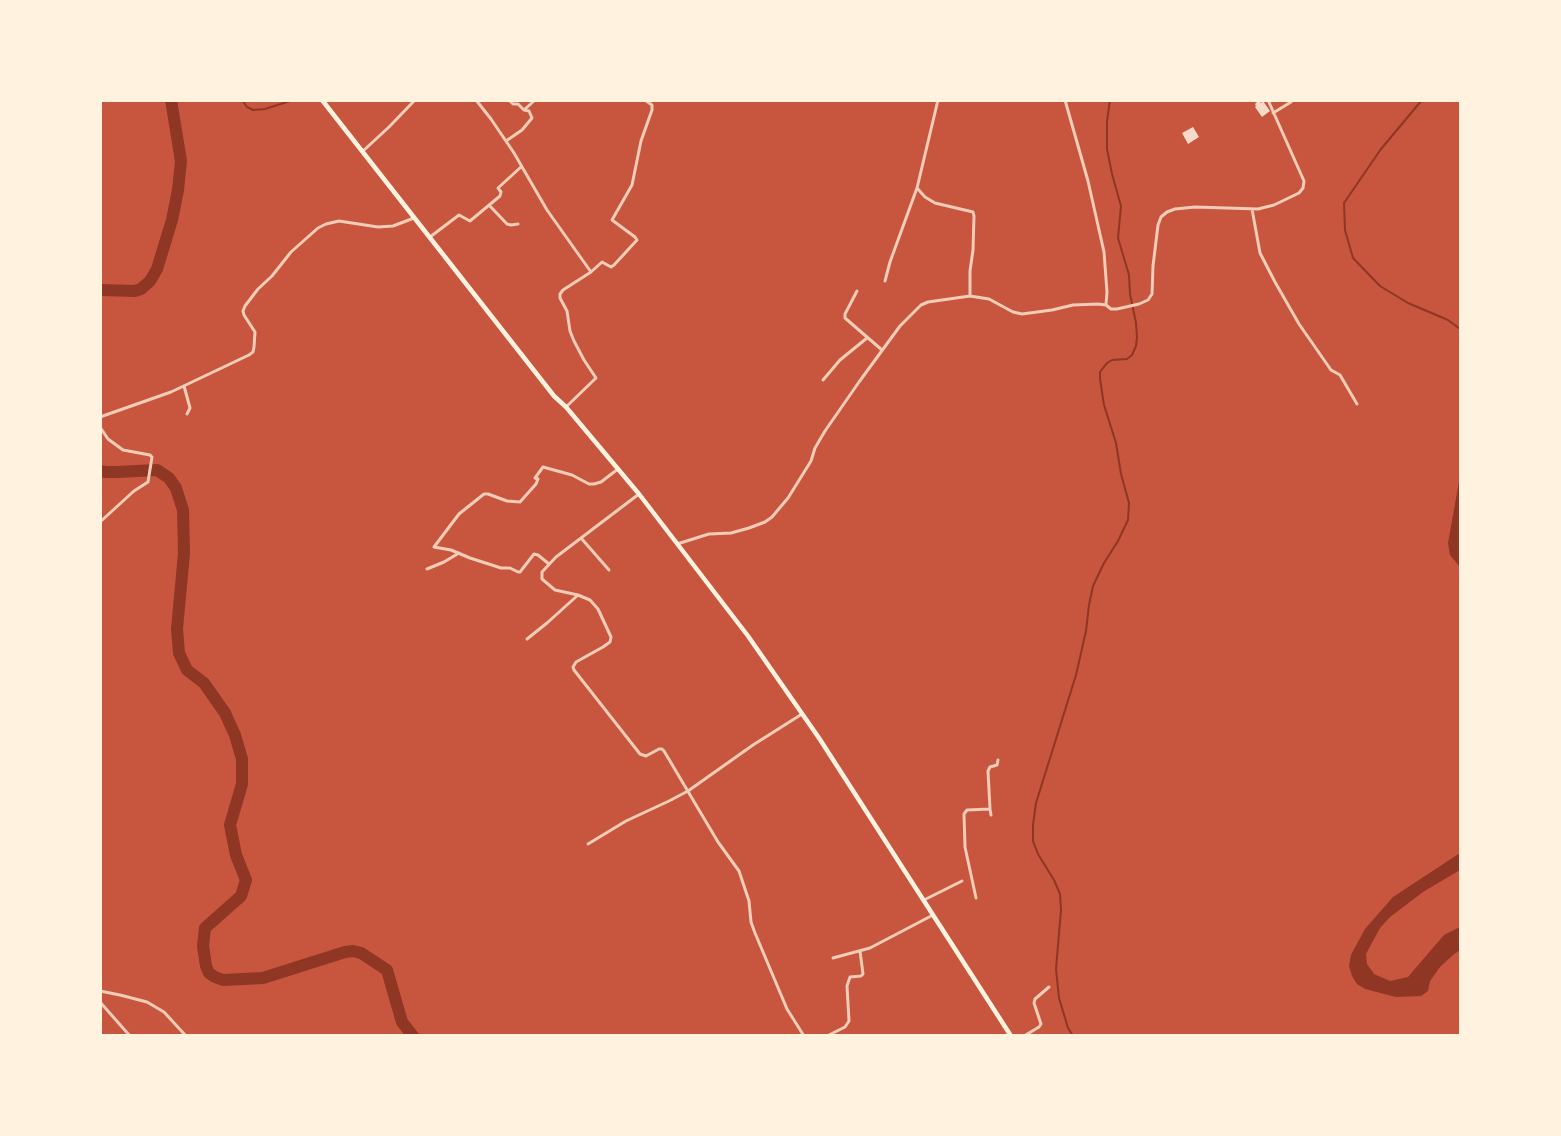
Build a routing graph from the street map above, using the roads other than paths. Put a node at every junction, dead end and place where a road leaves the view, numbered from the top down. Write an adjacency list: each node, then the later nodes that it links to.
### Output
1 (322, 100): 14 (highway)
2 (415, 100): 14 (street)
3 (509, 100): 11 (street)
4 (536, 100): 11 (street)
5 (645, 100): 22 (street)
6 (938, 100): 16 (street)
7 (1065, 100): 26 (street)
8 (1268, 100): 12 (street)
9 (478, 101): 13 (street)
10 (1292, 102): 12 (street)
11 (524, 110): 13 (street)
12 (1273, 113): 18 (street)
13 (506, 141): 15 (street)
14 (363, 151): 19 (highway)
15 (521, 167): 17 (street); 22 (street)
16 (916, 188): 23 (street); 25 (street)
17 (489, 205): 20 (street); 21 (street)
18 (1252, 209): 26 (street); 31 (street)
19 (414, 218): 21 (highway); 30 (street)
20 (518, 224)
21 (430, 237): 32 (highway)
22 (591, 272): 32 (street)
23 (885, 281)
24 (857, 291): 27 (street)
25 (970, 296): 26 (street); 28 (street)
26 (1106, 305)
27 (867, 338): 28 (street); 29 (street)
28 (882, 350): 40 (street)
29 (823, 380)
30 (184, 386): 33 (street); 34 (street)
31 (1357, 404)
32 (566, 407): 36 (highway)
33 (187, 414)
34 (100, 417)
35 (100, 427): 38 (street)
36 (618, 469): 37 (highway); 41 (street)
37 (639, 494): 39 (street); 40 (highway)
38 (100, 522)
39 (581, 538): 42 (street); 44 (street)
40 (677, 544): 47 (highway)
41 (459, 553): 42 (street); 43 (street)
42 (549, 564): 45 (street)
43 (427, 570)
44 (609, 570)
45 (578, 595): 46 (street); 49 (street)
46 (527, 639)
47 (802, 714): 49 (street); 55 (highway)
48 (998, 760): 50 (street)
49 (688, 791): 52 (street); 64 (street)
50 (990, 809): 51 (street); 54 (street)
51 (991, 815)
52 (588, 844)
53 (962, 880): 55 (street)
54 (976, 898)
55 (924, 900): 56 (highway)
56 (933, 915): 57 (street); 66 (highway)
57 (860, 951): 58 (street); 65 (street)
58 (833, 958)
59 (1049, 987): 67 (street)
60 (100, 991): 63 (street)
61 (100, 1002): 62 (street)
62 (130, 1035)
63 (186, 1035)
64 (804, 1035)
65 (827, 1035)
66 (1011, 1035)
67 (1024, 1035)

